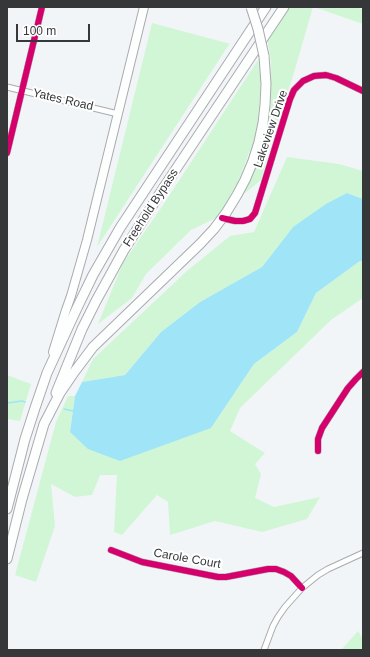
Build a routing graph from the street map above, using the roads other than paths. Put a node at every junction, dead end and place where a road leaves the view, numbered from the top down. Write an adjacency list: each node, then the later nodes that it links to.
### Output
1 (42, 7): 7 (street)
2 (144, 7): 9 (main road)
3 (251, 7): 11 (highway, bridge)
4 (266, 7): 13 (highway, Freehold Bypass)
5 (284, 7): 14 (highway, Freehold Bypass)
6 (7, 87): 7 (street, Yates Road)
7 (22, 91): 9 (street, Yates Road); 10 (street)
8 (363, 91): 11 (street, Lakeview Drive)
9 (118, 114): 13 (main road)
10 (7, 153)
11 (222, 218): 14 (highway)
12 (363, 372): 15 (street)
13 (47, 373): 16 (highway, Freehold Bypass)
14 (44, 424): 19 (highway)
15 (318, 451)
16 (7, 508)
17 (111, 550): 20 (street, Carole Court)
18 (363, 553): 20 (street)
19 (7, 559)
20 (302, 588): 21 (street)
21 (264, 650)

